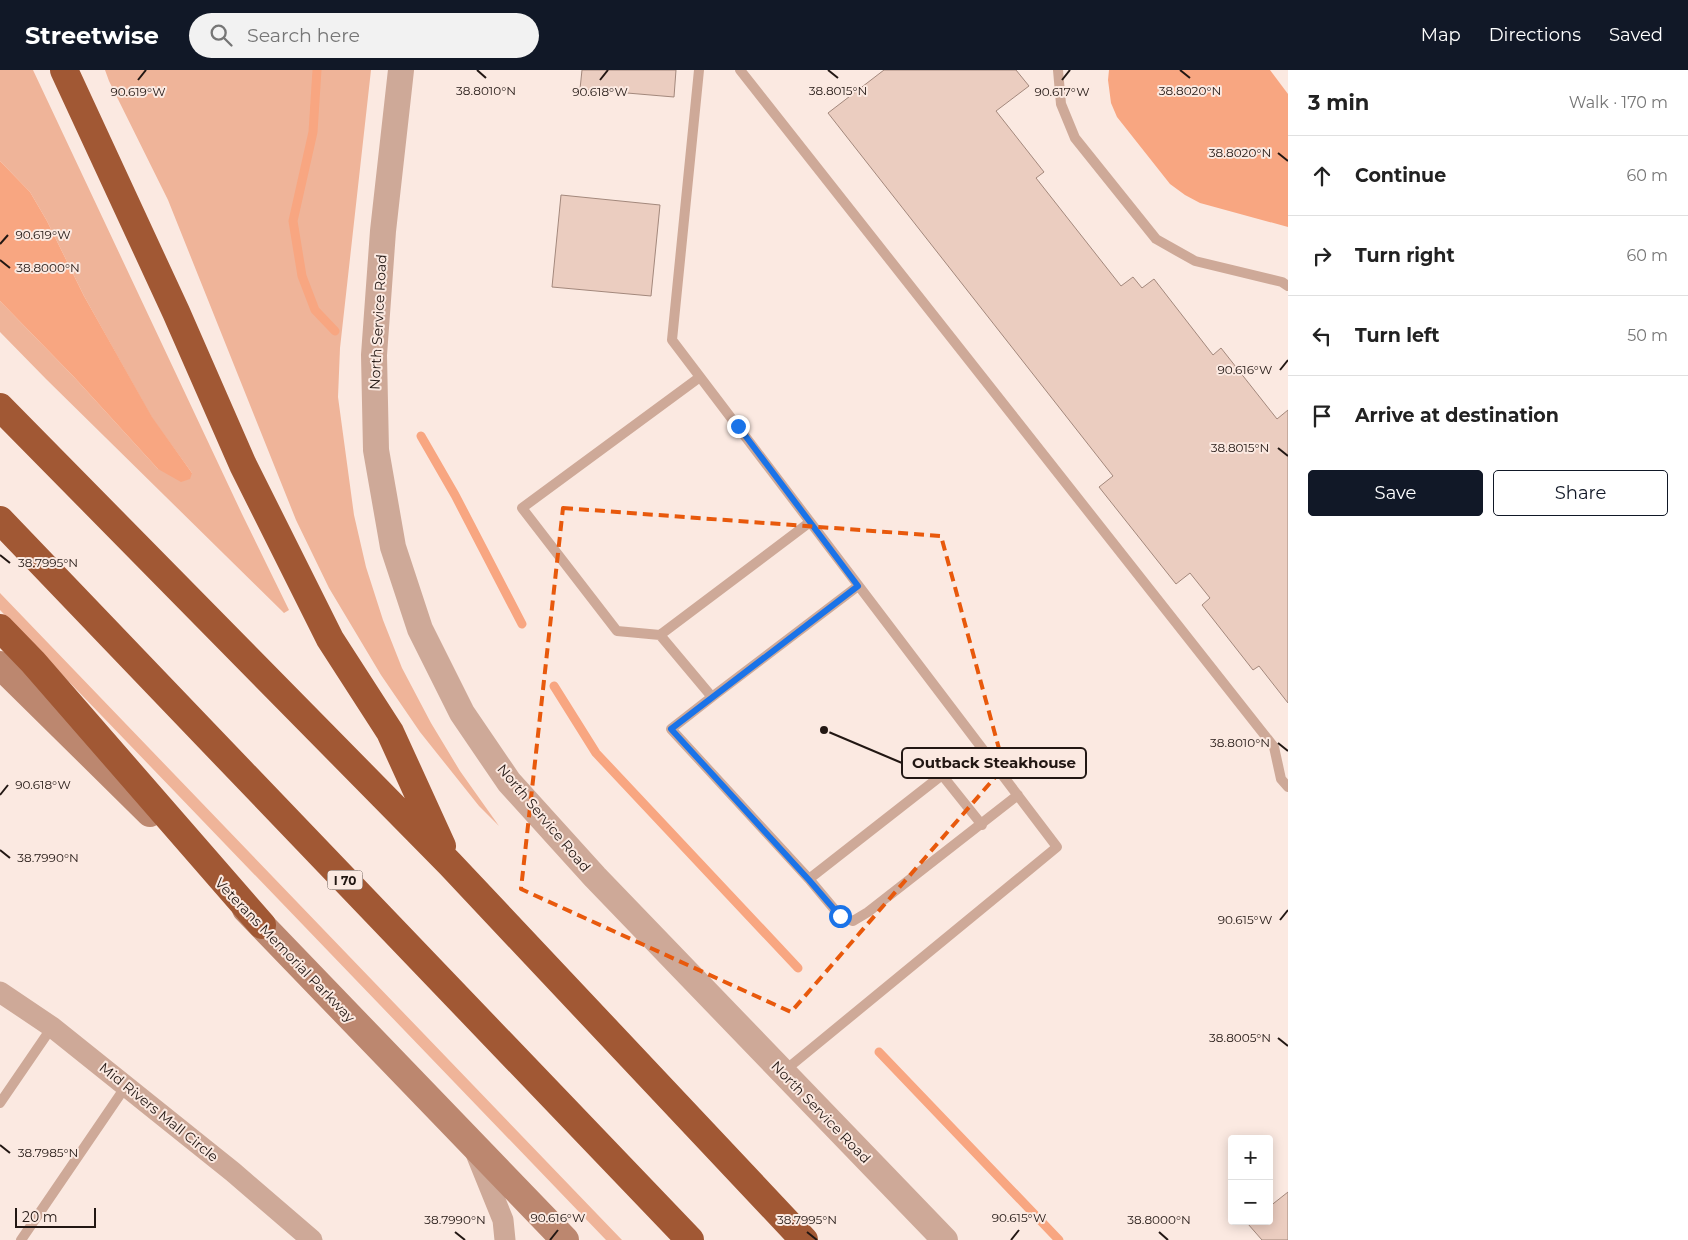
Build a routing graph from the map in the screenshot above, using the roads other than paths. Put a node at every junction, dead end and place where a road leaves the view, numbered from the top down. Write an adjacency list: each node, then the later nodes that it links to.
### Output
1 (64, 70): 19 (highway)
2 (401, 70): 24 (street, North Service Road)
3 (699, 70): 7 (lane)
4 (740, 70): 16 (lane)
5 (1058, 70): 6 (lane)
6 (1288, 286)
7 (700, 377): 10 (lane); 13 (lane)
8 (0, 407): 19 (highway)
9 (0, 520): 32 (highway, I 70)
10 (810, 522): 11 (lane); 13 (lane)
11 (858, 586): 15 (lane); 17 (lane)
12 (0, 628): 21 (highway)
13 (660, 635): 15 (lane)
14 (0, 665): 21 (main road, Veterans Memorial Parkway)
15 (712, 697): 20 (lane)
16 (1288, 787)
17 (1018, 795): 18 (lane); 24 (lane)
18 (982, 825): 20 (lane); 20 (lane)
19 (450, 864): 33 (highway)
20 (809, 880)
21 (262, 925): 27 (main road, Veterans Memorial Parkway)
22 (0, 992): 23 (street, Mid Rivers Mall Circle)
23 (52, 1027): 25 (street, Mid Rivers Mall Circle); 26 (lane)
24 (783, 1072): 34 (street, North Service Road)
25 (126, 1086): 28 (lane); 29 (street, Mid Rivers Mall Circle)
26 (0, 1103)
27 (472, 1144): 30 (street); 31 (main road, Veterans Memorial Parkway)
28 (21, 1240)
29 (312, 1240)
30 (505, 1240)
31 (565, 1240)
32 (690, 1240)
33 (804, 1240)
34 (945, 1240)

